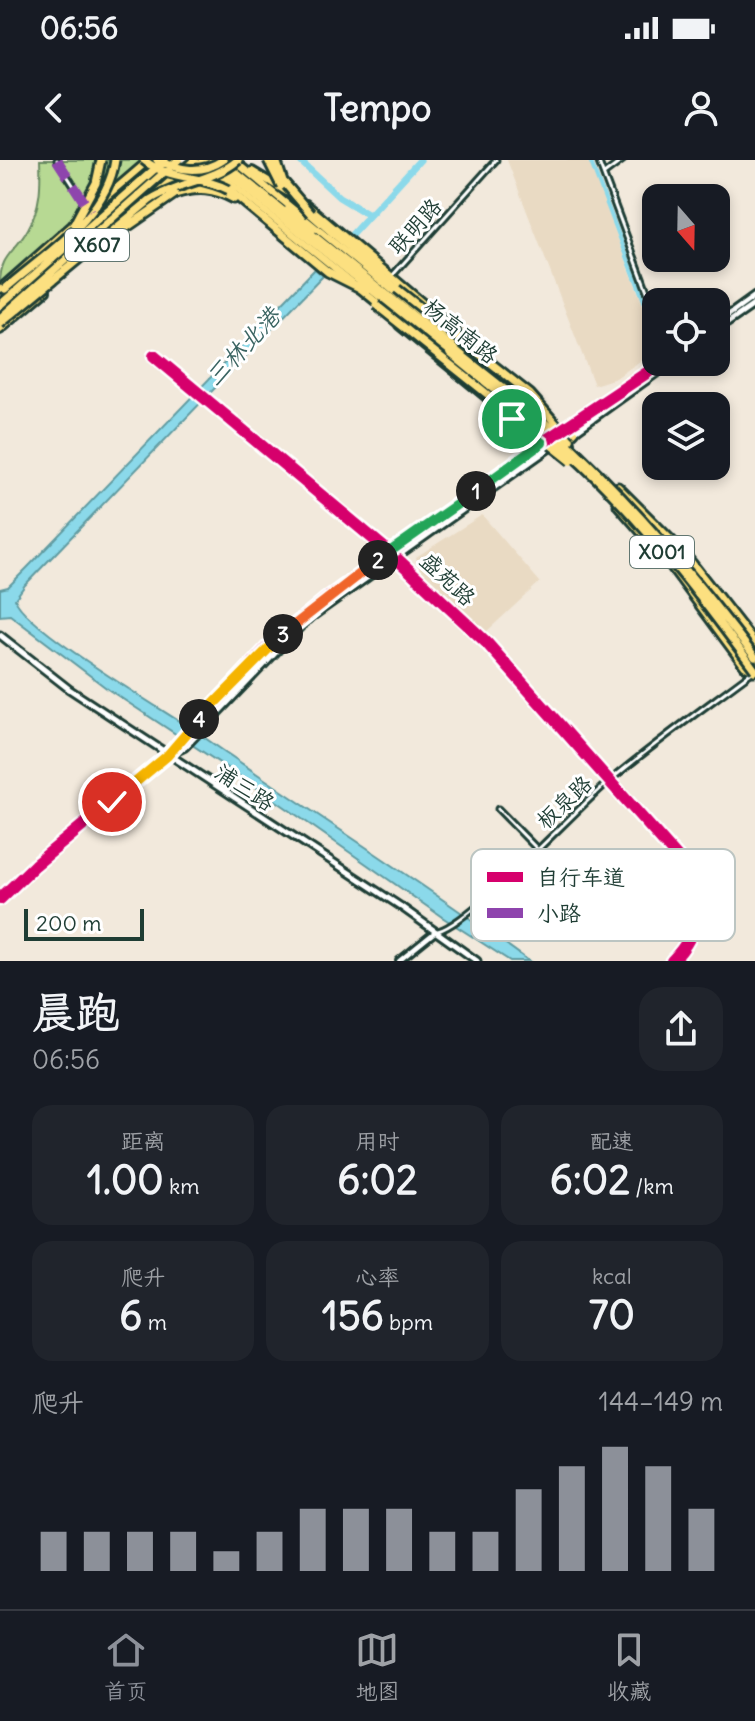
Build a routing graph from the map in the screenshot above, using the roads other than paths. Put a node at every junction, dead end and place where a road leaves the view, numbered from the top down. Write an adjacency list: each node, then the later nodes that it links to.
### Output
1 (57, 160): 20 (street)
2 (101, 160): 23 (highway, bridge)
3 (115, 160): 23 (highway, bridge)
4 (146, 160): 20 (main road, X607); 21 (highway, X001, bridge)
5 (157, 160): 11 (highway, bridge)
6 (165, 160): 37 (highway, bridge)
7 (178, 160): 40 (highway, bridge)
8 (193, 160): 24 (main road, 杨高南路 / X001); 43 (main road, X607)
9 (202, 160): 22 (main road, 杨高南路 / X001, bridge)
10 (211, 160): 22 (highway, 杨高南路 / X001, bridge)
11 (223, 160): 22 (highway, 杨高南路 / X001)
12 (236, 160): 25 (main road, 杨高南路 / X001); 27 (main road, X001); 28 (highway, bridge)
13 (268, 160): 19 (highway, bridge)
14 (276, 160): 19 (highway, bridge)
15 (496, 160): 30 (street, 联明路)
16 (598, 160): 18 (street)
17 (623, 160): 18 (street)
18 (604, 174): 31 (street)
19 (300, 205): 27 (highway, X001, bridge)
20 (90, 211): 33 (main road, X607)
21 (262, 216): 22 (highway, X001); 28 (highway, bridge)
22 (295, 228): 24 (main road, 杨高南路 / X001); 25 (highway, 杨高南路 / X001); 25 (highway, 杨高南路 / X001); 32 (highway, X001)
23 (68, 233): 33 (highway, bridge)
24 (308, 243): 25 (main road, 杨高南路 / X001)
25 (326, 248): 27 (highway, 杨高南路 / X001)
26 (365, 255): 27 (main road, X001); 29 (main road, 杨高南路); 30 (main road, X001)
27 (345, 256): 29 (highway, 杨高南路 / X001); 29 (highway, X001); 32 (main road, 杨高南路 / X001); 35 (highway, 杨高南路 / X001)
28 (82, 257): 42 (highway, bridge)
29 (373, 275): 44 (highway, 杨高南路 / X001); 48 (main road, 杨高南路 / X001); 52 (highway, 杨高南路 / X001, bridge)
30 (390, 277): 48 (main road, 杨高南路 / X001)
31 (646, 288)
32 (360, 290): 35 (highway, 杨高南路); 38 (main road, 杨高南路 / X001)
33 (0, 291)
34 (755, 296): 39 (main road)
35 (380, 303): 38 (main road, 杨高南路 / X001); 44 (highway, 杨高南路 / X001); 54 (highway, 杨高南路 / X001, bridge)
36 (755, 304): 41 (main road)
37 (0, 305)
38 (391, 314): 49 (main road, 杨高南路 / X001); 49 (main road, 杨高南路)
39 (730, 314)
40 (0, 318)
41 (730, 321)
42 (0, 324)
43 (0, 330)
44 (451, 351): 53 (highway, 杨高南路 / X001, bridge); 55 (highway, 杨高南路 / X001, bridge)
45 (154, 356): 56 (street, 盛苑路)
46 (645, 376): 48 (main road)
47 (652, 376): 48 (main road)
48 (565, 437): 49 (main road); 50 (main road, 杨高南路); 50 (main road); 51 (main road, 杨高南路); 56 (main road); 58 (main road, 杨高南路 / X001)
49 (545, 441): 56 (main road)
50 (573, 446): 51 (main road, 杨高南路)
51 (599, 471): 60 (main road, 杨高南路 / X001)
52 (618, 487): 53 (highway, 杨高南路 / X001, bridge); 59 (highway, bridge)
53 (628, 503): 60 (highway, 杨高南路 / X001, bridge)
54 (618, 505): 55 (highway, 杨高南路 / X001, bridge); 62 (highway, bridge)
55 (636, 519): 62 (highway, 杨高南路 / X001, bridge)
56 (391, 554): 63 (main road); 63 (main road); 64 (street, 盛苑路)
57 (0, 635): 63 (main road, 浦三路)
58 (735, 644): 61 (main road, 杨高南路 / X001); 62 (main road, 杨高南路 / X001)
59 (755, 644)
60 (755, 656)
61 (755, 663)
62 (755, 670): 64 (street, 板泉路)
63 (167, 756): 68 (main road); 70 (main road, 浦三路)
64 (611, 780): 66 (street, 板泉路); 67 (street, 盛苑路)
65 (498, 809): 66 (street)
66 (537, 848)
67 (670, 849)
68 (0, 899)
69 (471, 909): 70 (street, 板泉路)
70 (435, 932): 72 (street, 板泉路); 73 (main road, 浦三路)
71 (688, 941): 74 (street, 盛苑路)
72 (399, 961)
73 (477, 961)
74 (672, 961)

